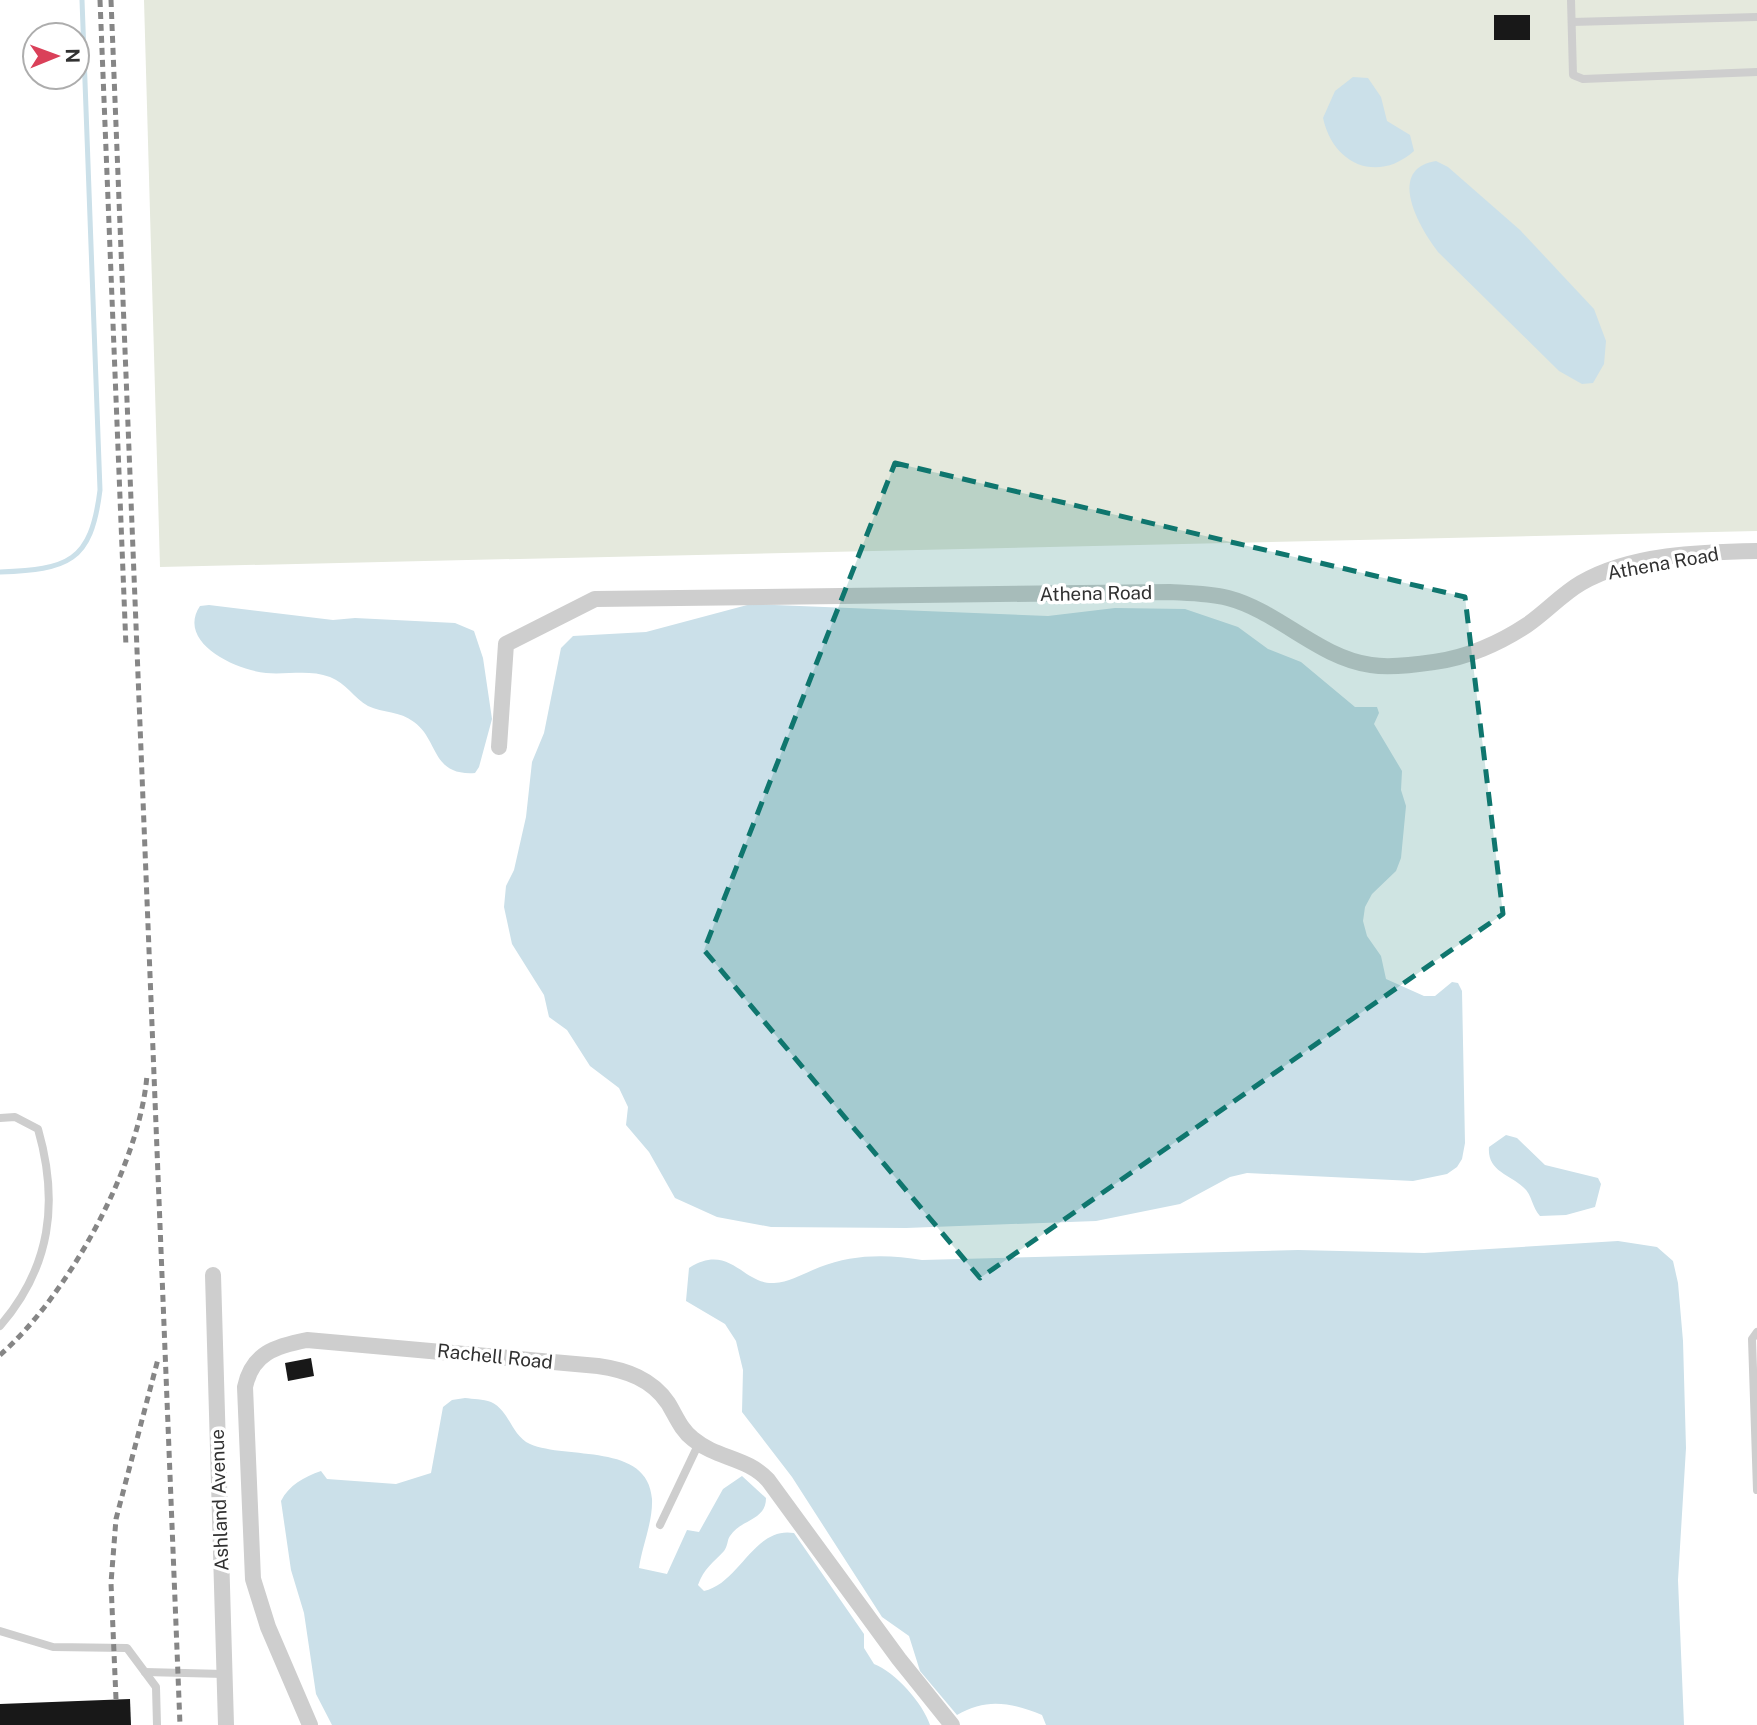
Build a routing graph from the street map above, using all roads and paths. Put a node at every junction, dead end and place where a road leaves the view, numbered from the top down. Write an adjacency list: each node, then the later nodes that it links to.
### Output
1 (1572, 0): 3 (lane)
2 (1757, 17): 3 (lane)
3 (1572, 22): 4 (lane)
4 (1757, 72)
5 (1757, 551): 6 (street, Athena Road)
6 (499, 747)
7 (0, 1118): 9 (lane)
8 (213, 1275): 16 (street, Ashland Avenue)
9 (0, 1326)
10 (1757, 1332): 12 (lane)
11 (699, 1443): 13 (lane); 19 (street, Rachell Road); 20 (street, Rachell Road)
12 (1757, 1490)
13 (660, 1525)
14 (0, 1631): 15 (lane)
15 (145, 1672): 16 (lane); 17 (lane)
16 (224, 1674): 18 (street, Ashland Avenue)
17 (157, 1725)
18 (226, 1725)
19 (310, 1725)
20 (952, 1725)

